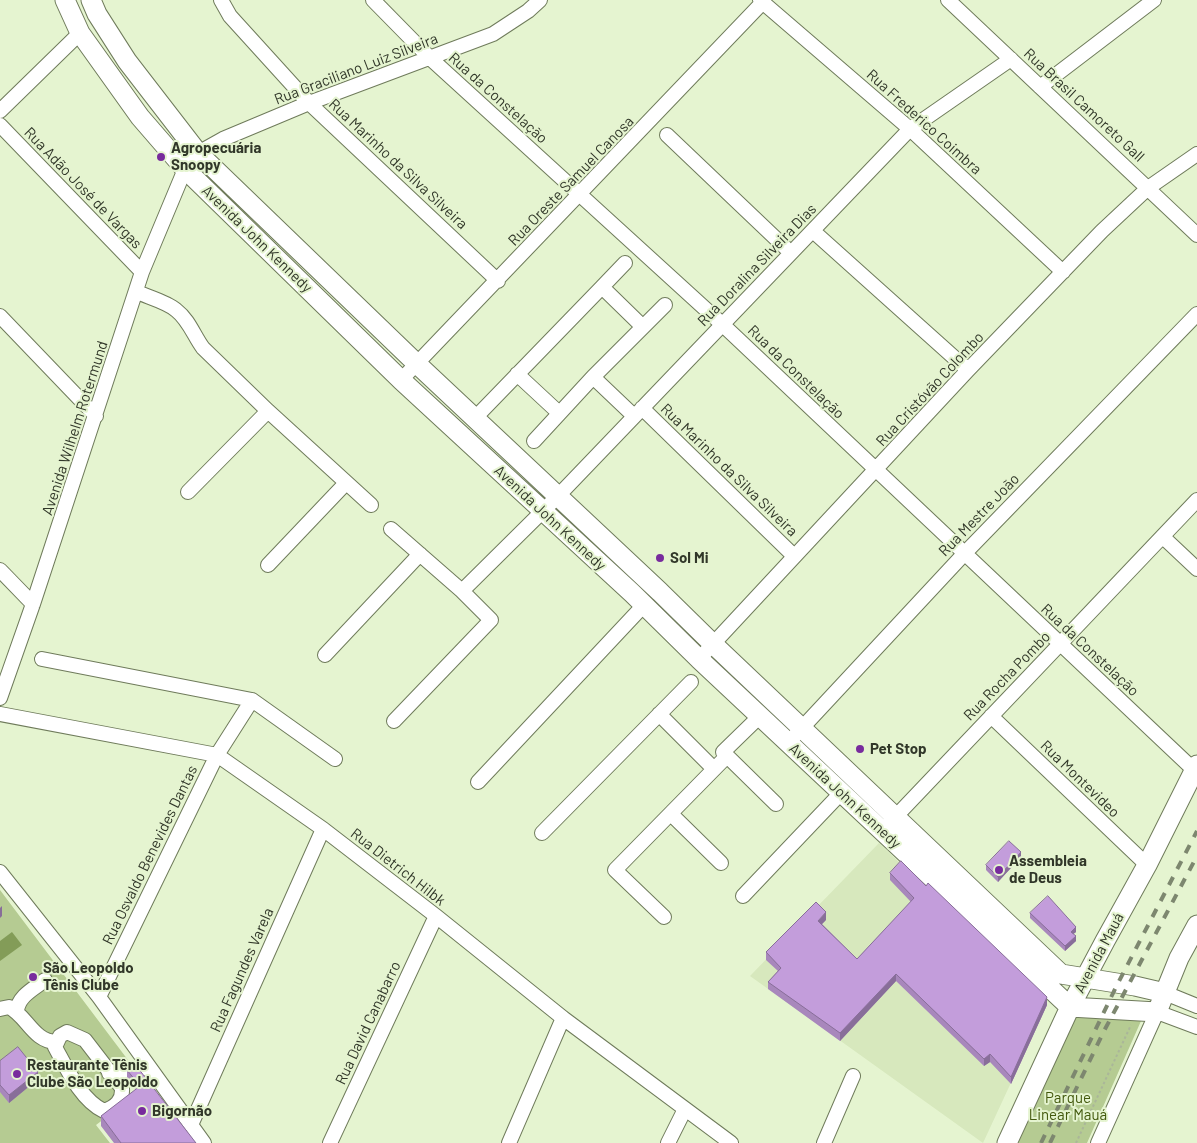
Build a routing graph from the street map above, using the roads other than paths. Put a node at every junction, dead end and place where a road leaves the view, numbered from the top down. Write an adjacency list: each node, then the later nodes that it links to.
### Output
1 (65, 0): 9 (main road, Avenida John Kennedy)
2 (91, 0): 18 (main road, Avenida John Kennedy)
3 (221, 0): 13 (street, Rua Marinho da Silva Silveira)
4 (373, 0): 10 (street, Rua da Constelação)
5 (540, 0): 10 (street, Rua Graciliano Luiz Silveira)
6 (948, 0): 11 (street, Rua Brasil Camoreto Gall)
7 (1154, 0): 12 (street)
8 (761, 1): 16 (street, Rua Frederico Coimbra); 22 (street, Rua Oreste Samuel Canosa)
9 (80, 33): 14 (street); 20 (main road, Avenida John Kennedy)
10 (430, 58): 13 (street, Rua Graciliano Luiz Silveira); 22 (street, Rua da Constelação)
11 (1011, 59): 12 (street, Rua Brasil Camoreto Gall); 16 (street, Rua Doralina Silveira Dias)
12 (1040, 87): 21 (street, Rua Brasil Camoreto Gall)
13 (309, 103): 18 (street, Rua Graciliano Luiz Silveira); 29 (street, Rua Marinho da Silva Silveira)
14 (0, 111)
15 (0, 125): 27 (street, Rua Adão José de Vargas)
16 (910, 129): 23 (street, Rua Doralina Silveira Dias); 28 (street, Rua Frederico Coimbra)
17 (667, 135): 25 (street)
18 (198, 153): 20 (street, Rua Graciliano Luiz Silveira); 37 (main road, Avenida John Kennedy)
19 (1197, 154): 21 (street, Rua Cristóvão Colombo)
20 (184, 169): 27 (street, Avenida Wilhelm Rotermund); 41 (main road, Avenida John Kennedy)
21 (1148, 188): 24 (street, Rua Brasil Camoreto Gall); 28 (street, Rua Cristóvão Colombo)
22 (580, 195): 29 (street, Rua Oreste Samuel Canosa); 35 (street, Rua da Constelação)
23 (813, 231): 25 (street, Rua Doralina Silveira Dias); 38 (street)
24 (1197, 235)
25 (791, 254): 35 (street, Rua Doralina Silveira Dias)
26 (625, 263): 30 (street)
27 (142, 272): 31 (street, Avenida Wilhelm Rotermund)
28 (1063, 272): 38 (street, Rua Cristóvão Colombo)
29 (498, 281): 37 (street, Rua Oreste Samuel Canosa)
30 (602, 288): 36 (street); 39 (street)
31 (137, 292): 42 (street); 45 (street, Avenida Wilhelm Rotermund)
32 (665, 305): 36 (street)
33 (1197, 314): 58 (street, Rua Mestre João)
34 (0, 316): 45 (street)
35 (723, 324): 43 (street, Rua Doralina Silveira Dias); 48 (street, Rua da Constelação)
36 (643, 327): 40 (street)
37 (416, 363): 41 (street, Rua Oreste Samuel Canosa); 46 (main road, Avenida John Kennedy)
38 (968, 370): 48 (street, Rua Cristóvão Colombo)
39 (517, 374): 44 (street); 46 (street)
40 (593, 377): 43 (street, Rua Marinho da Silva Silveira); 44 (street)
41 (401, 380): 54 (main road, Avenida John Kennedy)
42 (268, 411): 49 (street); 50 (street)
43 (638, 412): 51 (street, Rua Doralina Silveira Dias); 59 (street, Rua Marinho da Silva Silveira)
44 (559, 413): 47 (street)
45 (96, 416): 64 (street, Avenida Wilhelm Rotermund)
46 (475, 418): 51 (main road, Avenida John Kennedy)
47 (534, 441)
48 (876, 470): 58 (street, Rua da Constelação); 59 (street, Rua Cristóvão Colombo)
49 (346, 483): 53 (street); 60 (street)
50 (188, 492)
51 (558, 496): 54 (street, Rua Doralina Silveira Dias); 66 (main road, Avenida John Kennedy)
52 (1197, 500): 56 (street, Rua Rocha Pombo)
53 (371, 505)
54 (542, 511): 63 (street, Rua Doralina Silveira Dias); 65 (main road, Avenida John Kennedy)
55 (391, 529): 57 (street)
56 (1163, 537): 62 (street); 67 (street, Rua Rocha Pombo)
57 (420, 554): 63 (street); 68 (street)
58 (964, 554): 67 (street, Rua da Constelação); 79 (street, Rua Mestre João)
59 (794, 556): 66 (street, Rua Cristóvão Colombo)
60 (268, 565)
61 (0, 570): 64 (street)
62 (1197, 570)
63 (462, 591): 78 (street)
64 (33, 604): 72 (street, Avenida Wilhelm Rotermund)
65 (644, 605): 70 (main road, Avenida John Kennedy); 86 (street)
66 (713, 644): 70 (street, Rua Cristóvão Colombo); 79 (main road, Avenida John Kennedy)
67 (1061, 644): 77 (street, Rua Rocha Pombo); 84 (street, Rua da Constelação)
68 (325, 655)
69 (42, 659): 73 (street)
70 (699, 659): 76 (main road, Avenida John Kennedy)
71 (691, 682): 75 (street)
72 (0, 698)
73 (252, 700): 81 (street, Rua Osvaldo Benevides Dantas); 83 (street)
74 (0, 714): 81 (street, Rua Dietrich Hilbk)
75 (659, 714): 85 (street); 93 (street)
76 (760, 716): 80 (main road, Avenida John Kennedy); 82 (street)
77 (991, 716): 90 (street, Rua Rocha Pombo); 95 (street, Rua Montevideo)
78 (394, 721)
79 (802, 728): 80 (street, Rua Mestre João); 90 (main road, Avenida John Kennedy)
80 (788, 743): 87 (main road, Avenida John Kennedy)
81 (217, 755): 91 (street, Rua Dietrich Hilbk); 104 (street, Rua Osvaldo Benevides Dantas)
82 (727, 756): 85 (street); 88 (street)
83 (335, 759)
84 (1196, 768): 95 (main road, Avenida Mauá)
85 (714, 770): 89 (street)
86 (478, 782)
87 (841, 793): 92 (main road, Avenida John Kennedy); 97 (street)
88 (776, 804)
89 (671, 814): 94 (street); 99 (street)
90 (896, 817): 92 (street, Rua Rocha Pombo); 101 (main road, Avenida John Kennedy)
91 (323, 829): 98 (street, Rua Dietrich Hilbk); 117 (street, Rua Fagundes Varela)
92 (882, 831): 106 (main road, Avenida John Kennedy)
93 (542, 833)
94 (721, 863)
95 (1147, 865): 101 (main road, Avenida Mauá)
96 (0, 872): 104 (street)
97 (743, 896)
98 (436, 916): 110 (street, Rua Dietrich Hilbk); 119 (street, Rua David Canabarro)
99 (664, 916)
100 (1197, 925): 103 (main road)
101 (1085, 978): 103 (main road, Avenida John Kennedy); 106 (main road, Avenida Mauá)
102 (45, 980): 108 (street)
103 (1164, 993): 105 (street); 109 (main road)
104 (99, 997): 113 (street)
105 (1197, 1006)
106 (1070, 1007): 109 (main road); 124 (main road, Avenida Mauá)
107 (0, 1009): 108 (street)
108 (17, 1011): 112 (street)
109 (1157, 1012): 111 (street); 125 (street)
110 (562, 1018): 116 (street, Rua Dietrich Hilbk); 120 (street)
111 (1197, 1027)
112 (56, 1042): 114 (street); 114 (street)
113 (150, 1067): 114 (street); 117 (street)
114 (109, 1073)
115 (853, 1076): 123 (street)
116 (685, 1109): 121 (street); 122 (street, Rua Dietrich Hilbk)
117 (191, 1125): 118 (street)
118 (204, 1143)
119 (330, 1143)
120 (508, 1143)
121 (668, 1143)
122 (731, 1143)
123 (824, 1143)
124 (1007, 1143)
125 (1098, 1143)

